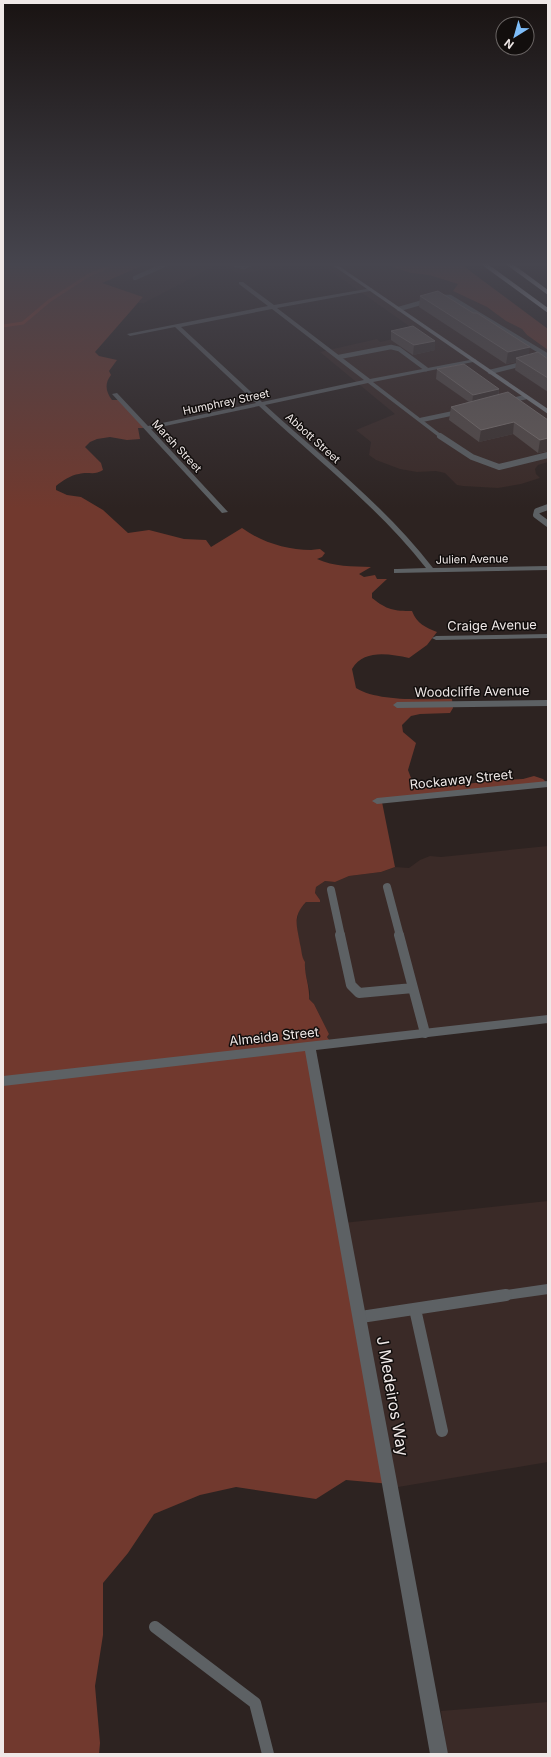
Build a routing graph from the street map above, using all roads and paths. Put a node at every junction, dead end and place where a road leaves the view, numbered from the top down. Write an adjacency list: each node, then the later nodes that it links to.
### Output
1 (196, 344): 16 (street, Abbott Street)
2 (322, 344): 5 (street)
3 (450, 344): 7 (main road)
4 (527, 344): 6 (lane)
5 (339, 357): 10 (lane); 12 (street)
6 (548, 357): 8 (lane)
7 (473, 360): 10 (street, Humphrey Street); 11 (main road)
8 (541, 360)
9 (534, 362): 11 (lane)
10 (426, 369): 12 (street, Humphrey Street)
11 (490, 372): 14 (main road)
12 (369, 380): 16 (street, Humphrey Street); 19 (street)
13 (115, 394): 20 (street, Marsh Street)
14 (526, 397): 15 (lane); 18 (main road)
15 (504, 402)
16 (261, 405): 20 (street, Humphrey Street); 27 (street, Abbott Street)
17 (466, 410): 19 (lane)
18 (548, 412)
19 (421, 420): 21 (street)
20 (148, 428): 24 (street, Marsh Street)
21 (440, 436): 22 (lane)
22 (548, 455)
23 (548, 507): 25 (lane)
24 (224, 512)
25 (548, 524)
26 (548, 568): 27 (street, Julien Avenue)
27 (431, 570): 28 (street, Julien Avenue)
28 (397, 571)
29 (548, 636): 30 (street, Craige Avenue)
30 (436, 638)
31 (548, 703): 32 (street, Woodcliffe Avenue)
32 (397, 705)
33 (548, 784): 34 (street, Rockaway Street)
34 (377, 801)
35 (387, 887): 37 (lane)
36 (331, 890): 37 (lane)
37 (413, 988): 39 (lane)
38 (548, 1019): 39 (street, Almeida Street)
39 (425, 1033): 40 (street, Almeida Street)
40 (310, 1046): 41 (street, Almeida Street); 44 (street, J Medeiros Way)
41 (3, 1081)
42 (548, 1290): 43 (lane)
43 (415, 1309): 44 (lane); 45 (lane)
44 (361, 1317): 48 (street, J Medeiros Way)
45 (442, 1431)
46 (155, 1627): 47 (lane)
47 (268, 1754)
48 (439, 1754)

